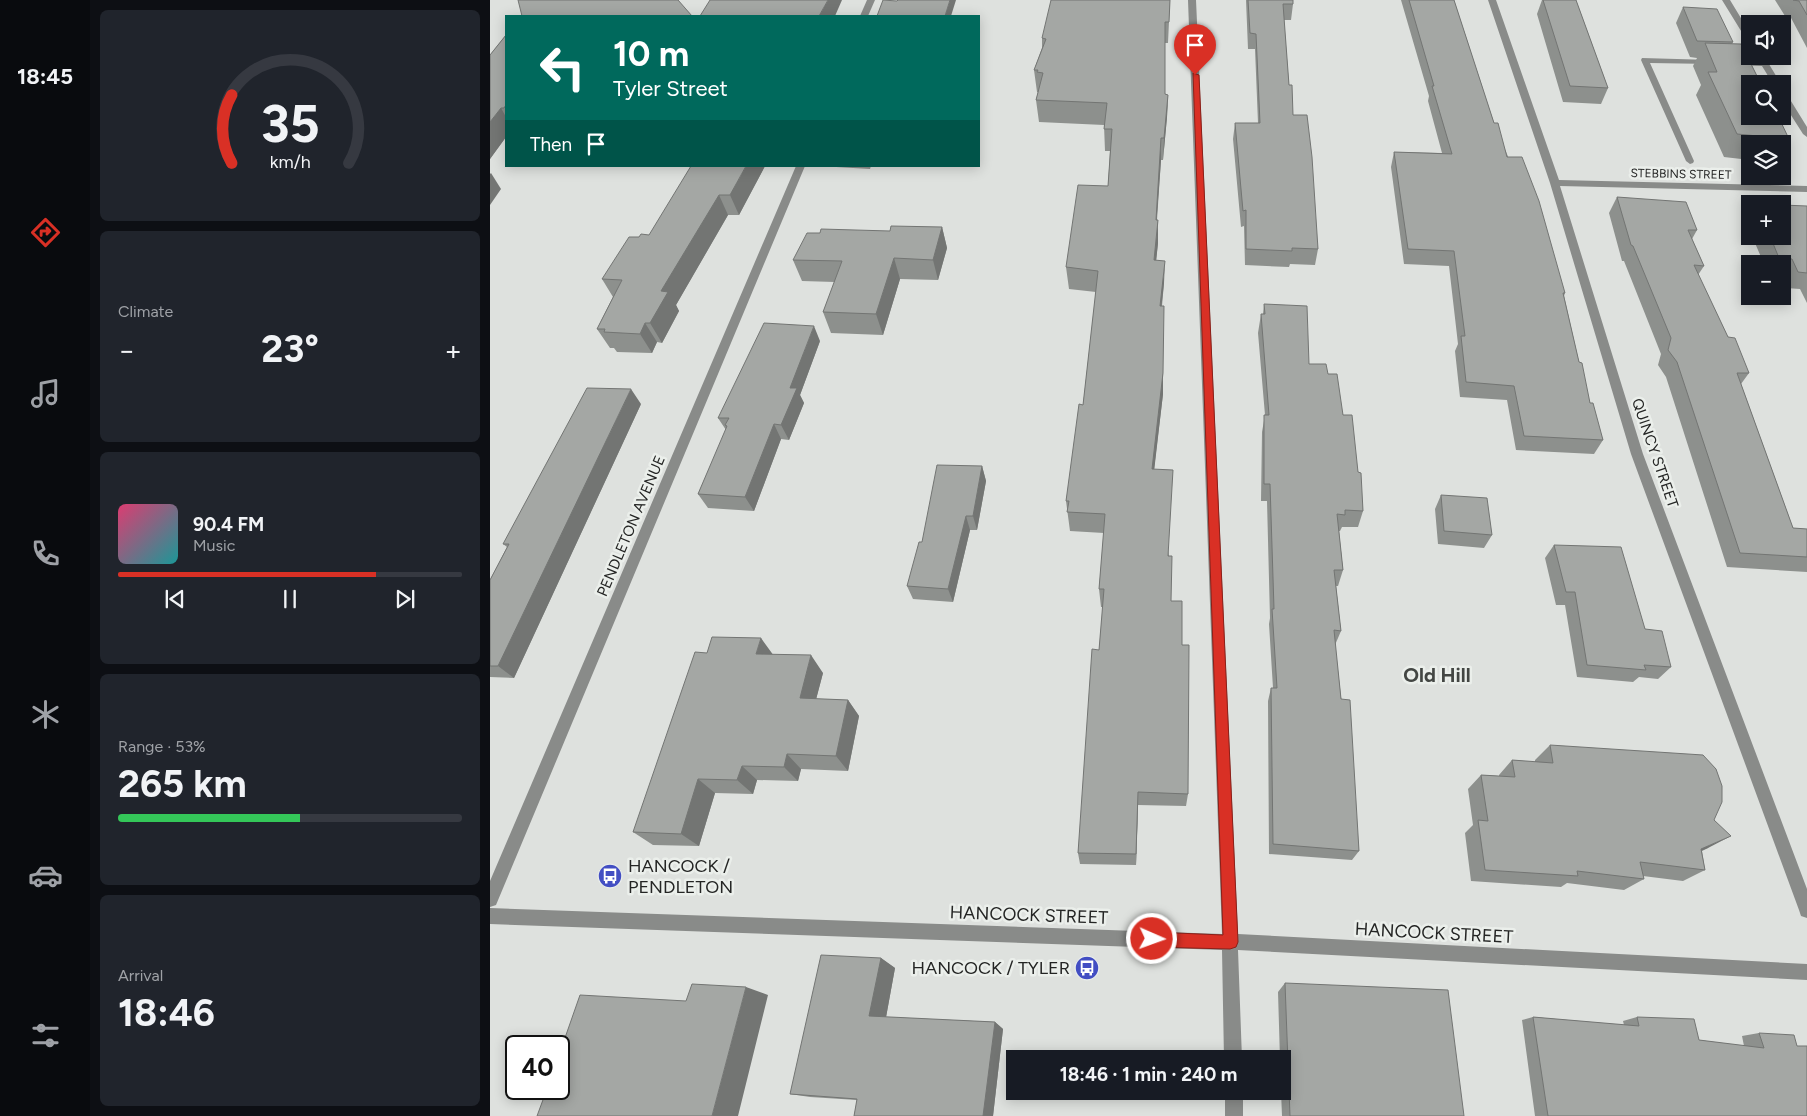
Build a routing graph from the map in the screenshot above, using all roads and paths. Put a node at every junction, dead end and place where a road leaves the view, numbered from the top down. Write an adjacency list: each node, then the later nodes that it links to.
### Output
1 (871, 0): 5 (street)
2 (1192, 0): 17 (street)
3 (1492, 0): 12 (street, QUINCY STREET)
4 (1726, 0): 6 (street)
5 (864, 15)
6 (1741, 24)
7 (1741, 61): 10 (street)
8 (1791, 108): 9 (street)
9 (1807, 134)
10 (1690, 161)
11 (801, 167): 14 (street, PENDLETON AVENUE)
12 (1555, 183): 13 (street, STEBBINS STREET); 15 (street, QUINCY STREET)
13 (1807, 189)
14 (490, 899)
15 (1807, 910)
16 (490, 916): 17 (street, HANCOCK STREET)
17 (1230, 942): 18 (street, HANCOCK STREET); 19 (street)
18 (1807, 972)
19 (1233, 1050)
20 (1234, 1100): 21 (street)
21 (1234, 1116)

